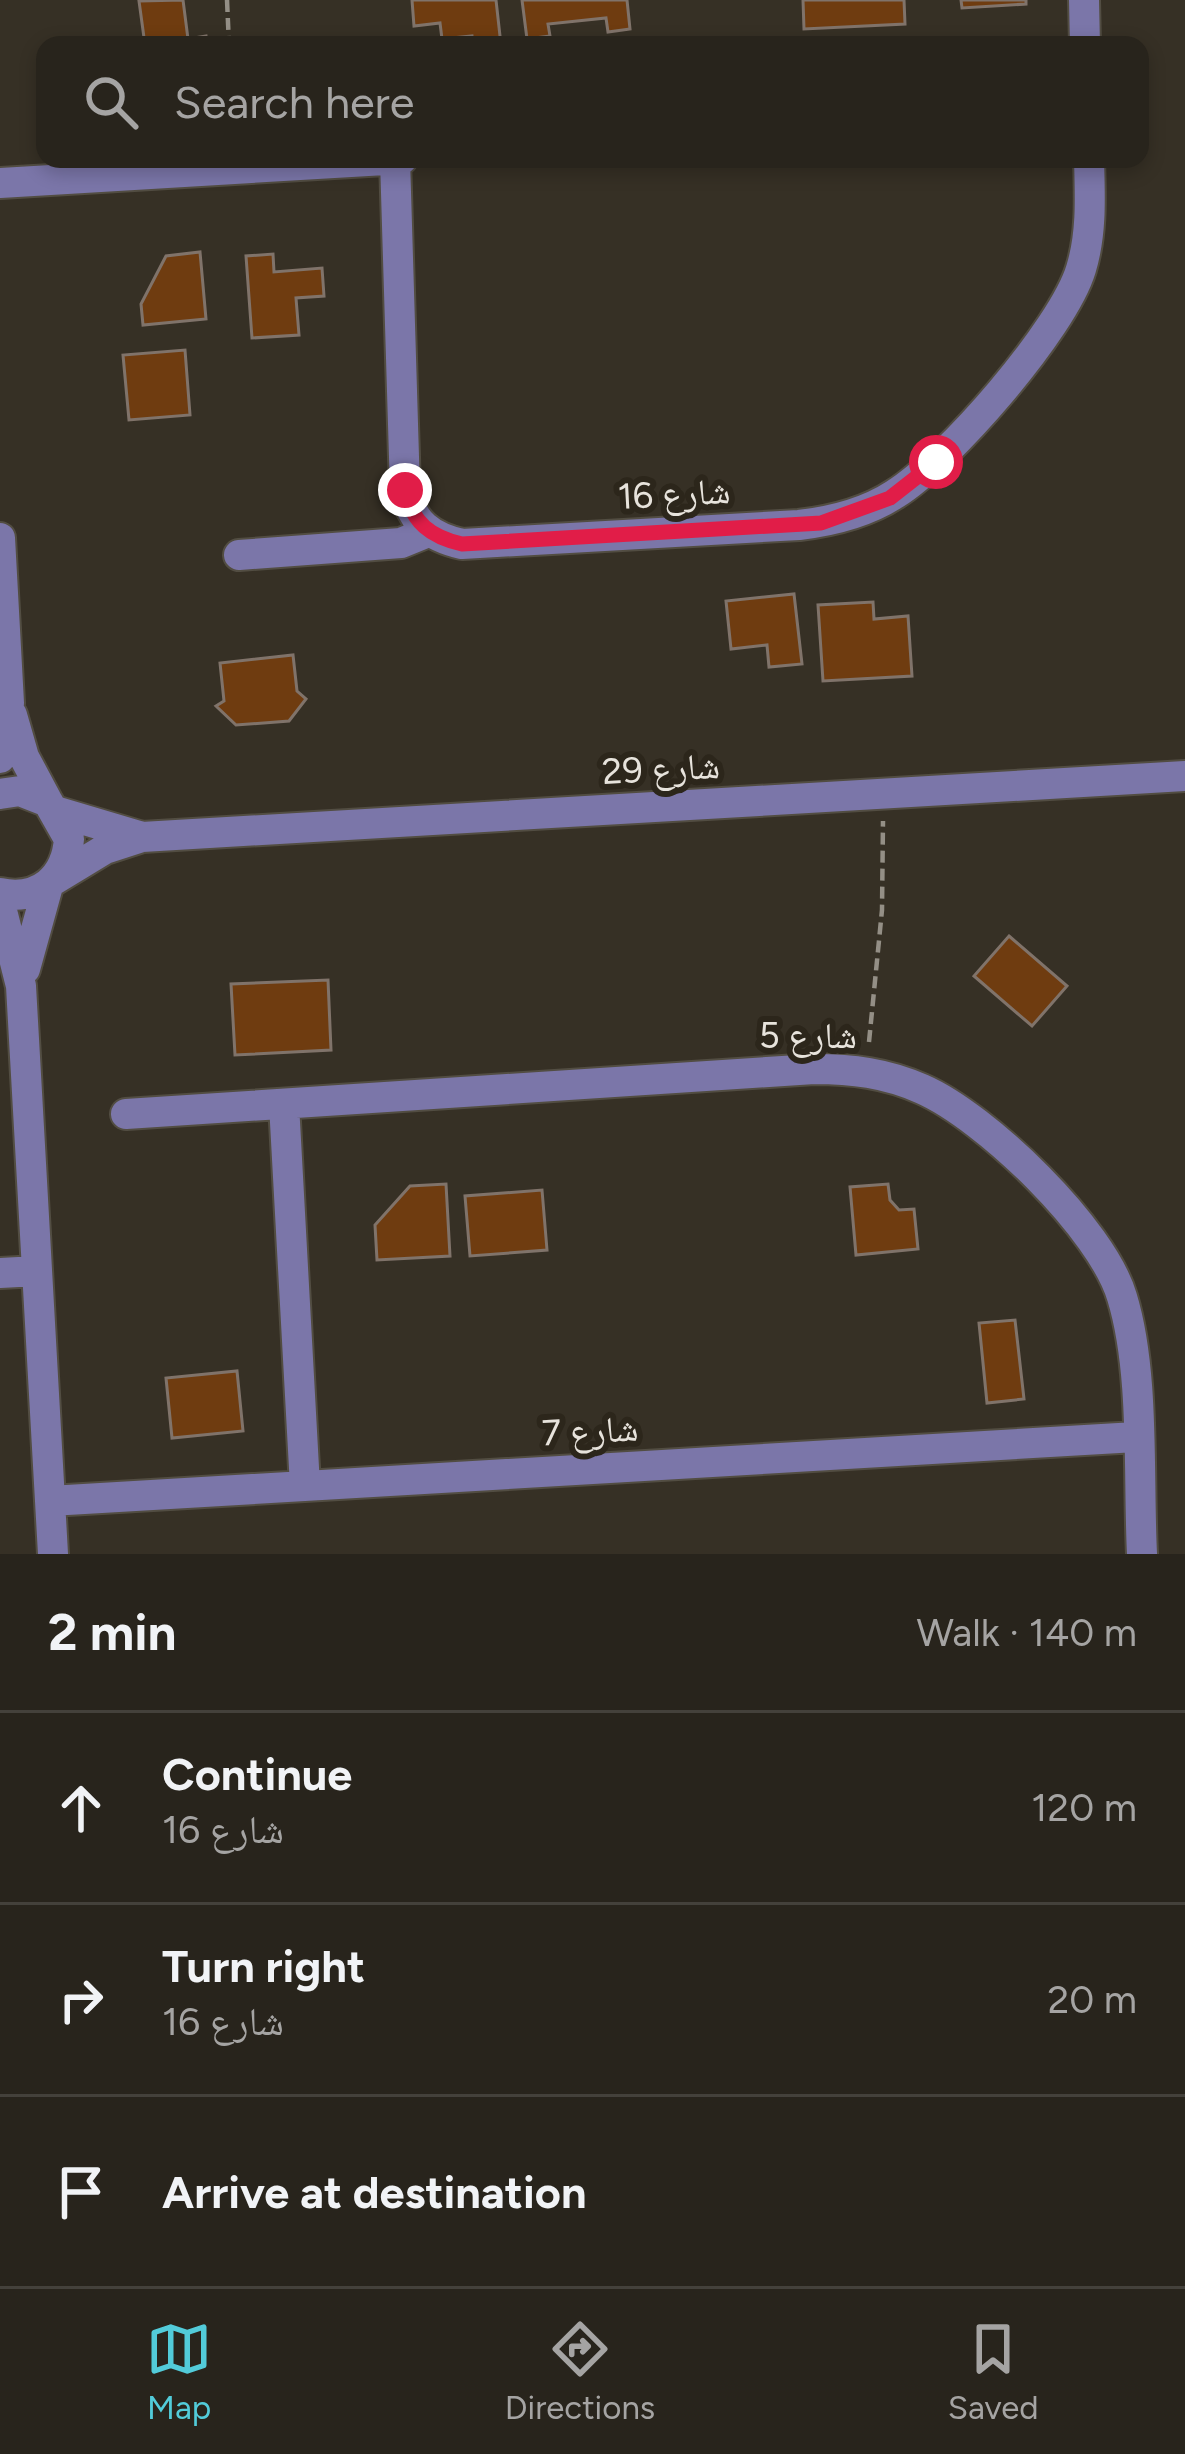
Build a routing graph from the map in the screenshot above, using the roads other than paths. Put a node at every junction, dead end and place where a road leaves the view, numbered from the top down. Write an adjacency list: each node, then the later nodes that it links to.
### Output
1 (1084, 0): 2 (street)
2 (1085, 36)
3 (242, 168): 6 (street)
4 (398, 168): 7 (street)
5 (1089, 168): 7 (street, شارع 16)
6 (0, 182)
7 (428, 532): 9 (street)
8 (0, 538): 10 (street)
9 (239, 555)
10 (9, 703): 11 (street); 14 (street)
11 (0, 758)
12 (1185, 776): 15 (street, شارع 29)
13 (0, 794): 14 (street, شارع 29)
14 (53, 807): 15 (street, شارع 29); 16 (street)
15 (142, 837): 16 (street, شارع 29)
16 (51, 883): 17 (street); 19 (street)
17 (0, 893)
18 (0, 903): 19 (street)
19 (21, 986): 22 (street)
20 (284, 1104): 21 (street, شارع 5); 24 (street, شارع 5); 25 (street)
21 (126, 1114)
22 (37, 1270): 23 (street); 26 (street)
23 (0, 1273)
24 (1136, 1438): 25 (street, شارع 7); 28 (street, شارع 5)
25 (305, 1486): 26 (street, شارع 7)
26 (50, 1501): 27 (street)
27 (52, 1554)
28 (1142, 1554)

